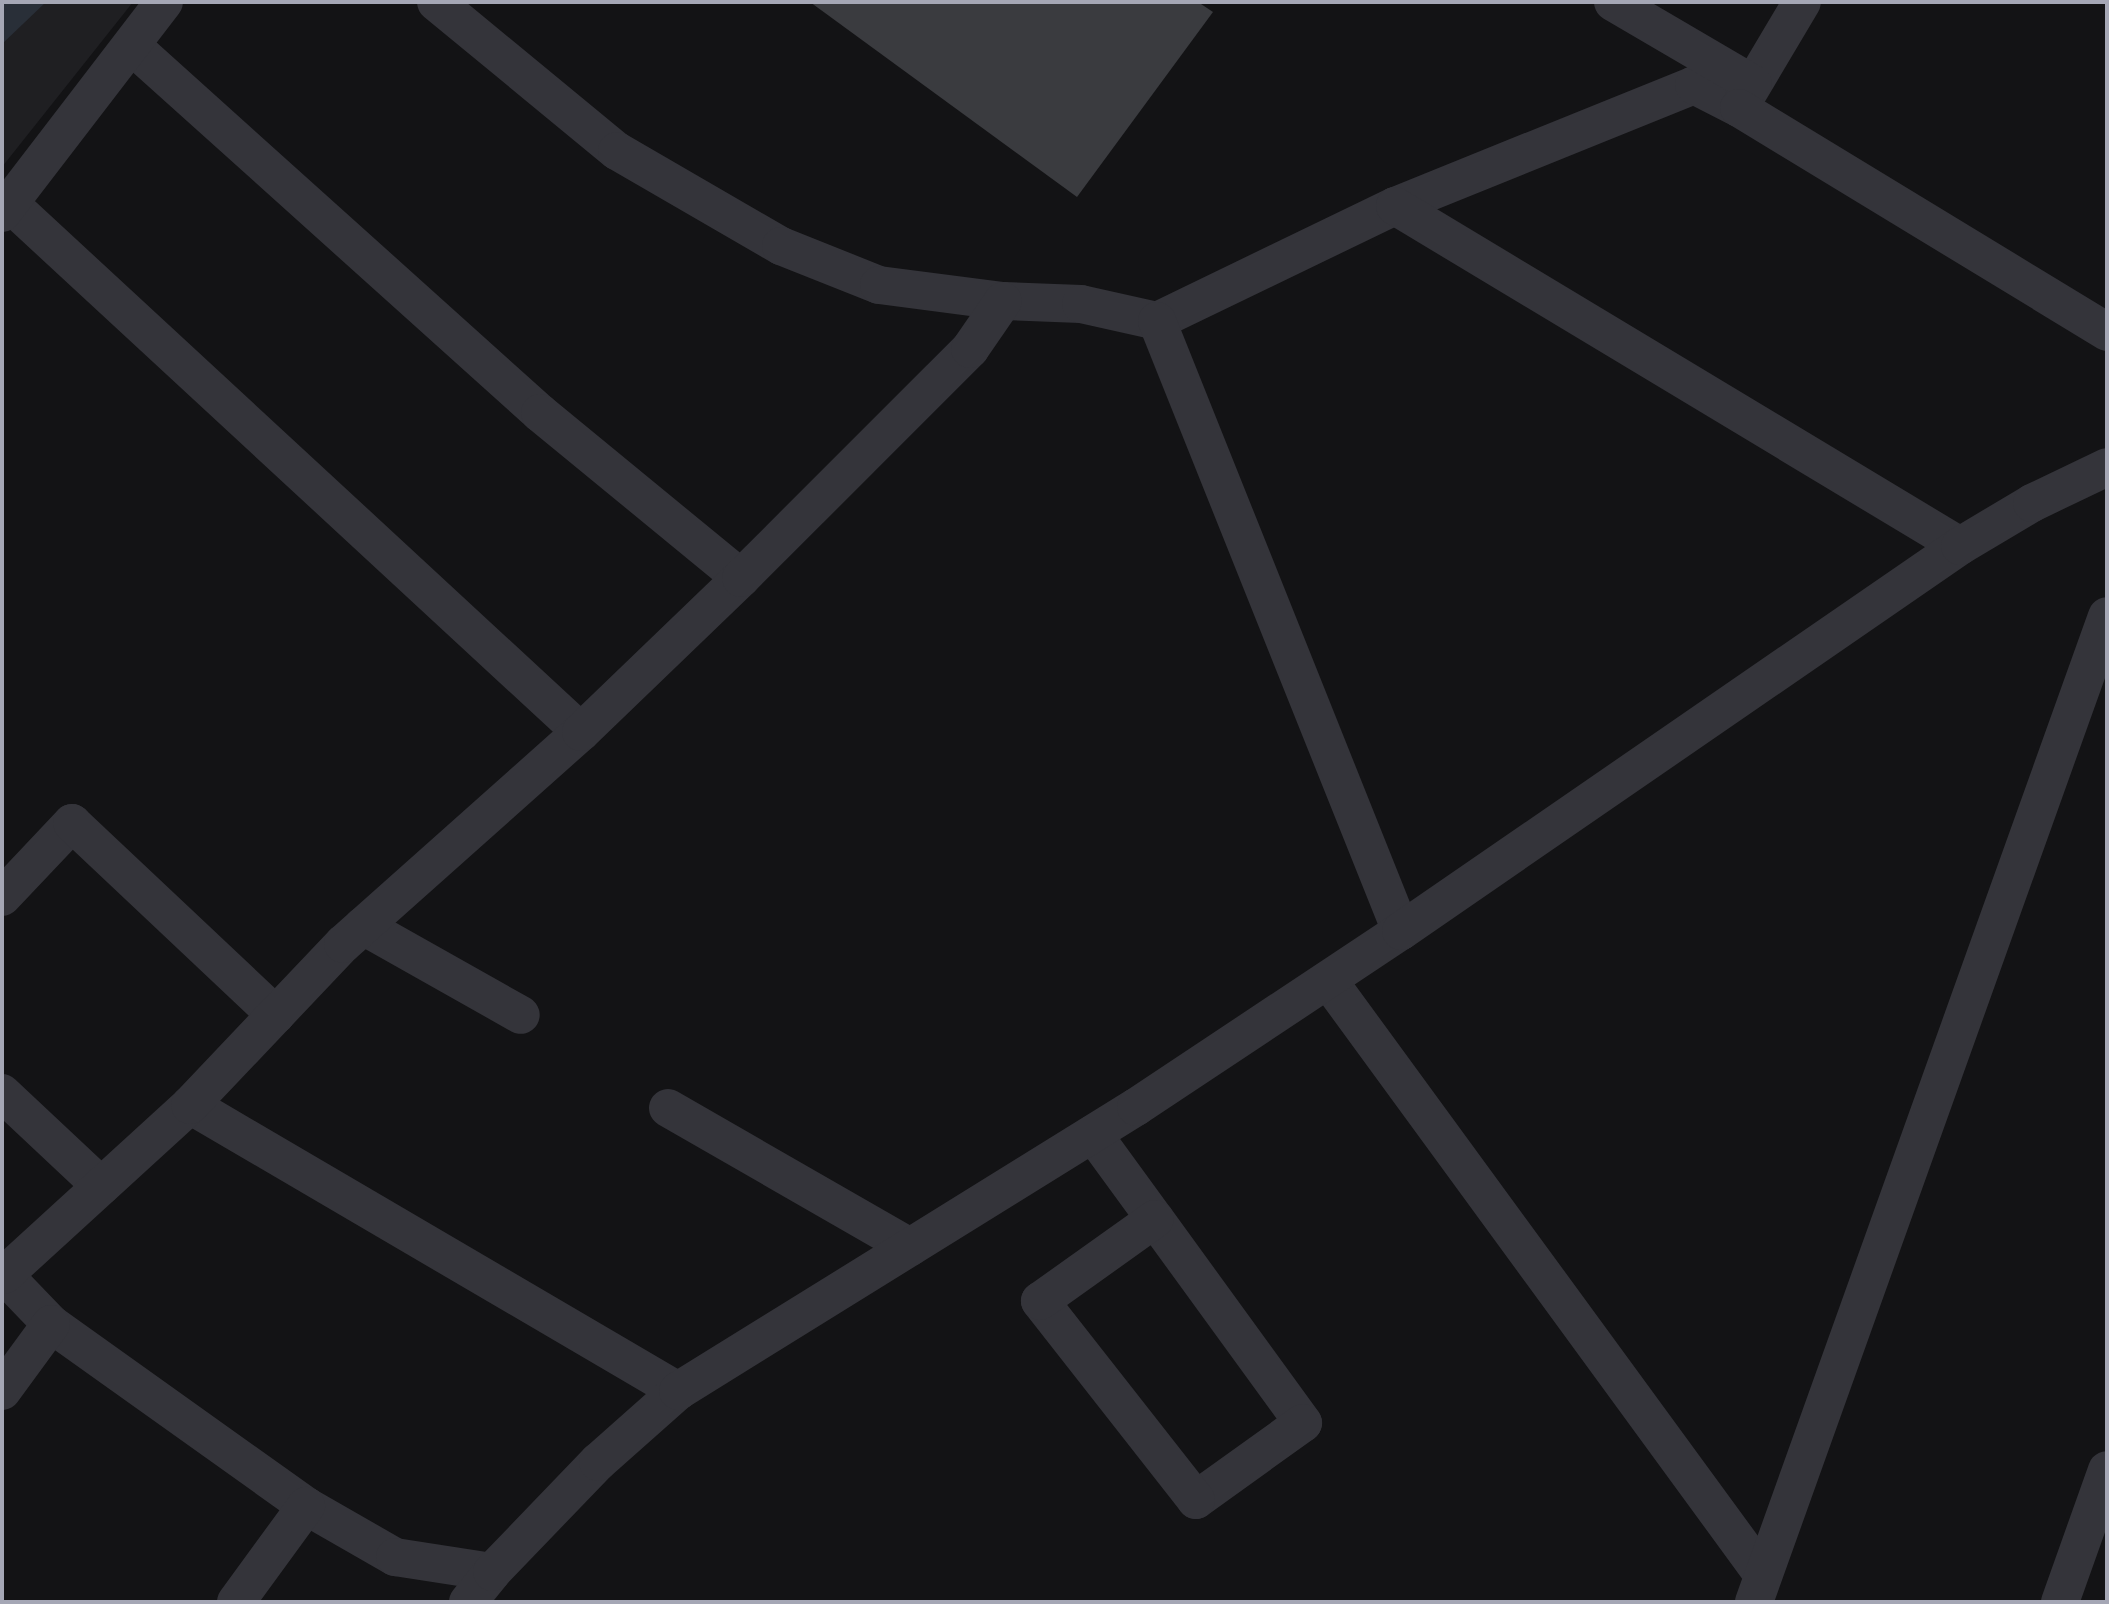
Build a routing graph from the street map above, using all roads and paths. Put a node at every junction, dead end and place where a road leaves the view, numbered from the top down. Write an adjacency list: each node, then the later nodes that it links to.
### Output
1 (164, 2): 5 (street)
2 (436, 2): 9 (street)
3 (1614, 2): 6 (street)
4 (1802, 2): 6 (street)
5 (132, 46): 8 (street); 14 (street)
6 (1746, 96): 7 (street); 11 (street)
7 (1395, 206): 10 (street); 13 (street)
8 (5, 208): 16 (street)
9 (1003, 301): 10 (street); 14 (street)
10 (1157, 321): 19 (street)
11 (2107, 332)
12 (2107, 467): 13 (street)
13 (1959, 546): 19 (street)
14 (741, 578): 16 (street)
15 (2107, 616): 36 (street)
16 (581, 732): 18 (street)
17 (2, 897): 21 (street)
18 (363, 926): 21 (street); 22 (street)
19 (1401, 931): 20 (street)
20 (1328, 980): 26 (street); 36 (street)
21 (276, 1015): 24 (street)
22 (521, 1015)
23 (2, 1094): 27 (street)
24 (190, 1105): 27 (street); 33 (street)
25 (668, 1108): 29 (street)
26 (1093, 1134): 28 (street); 29 (street)
27 (101, 1186): 30 (street)
28 (1154, 1219): 28 (street)
29 (910, 1247): 33 (street)
30 (3, 1274): 31 (street)
31 (51, 1324): 32 (street); 35 (street)
32 (2, 1391)
33 (677, 1391): 37 (street)
34 (2105, 1483): 39 (street)
35 (306, 1506): 37 (street); 38 (street)
36 (1758, 1589)
37 (475, 1594)
38 (236, 1602)
39 (2060, 1602)

